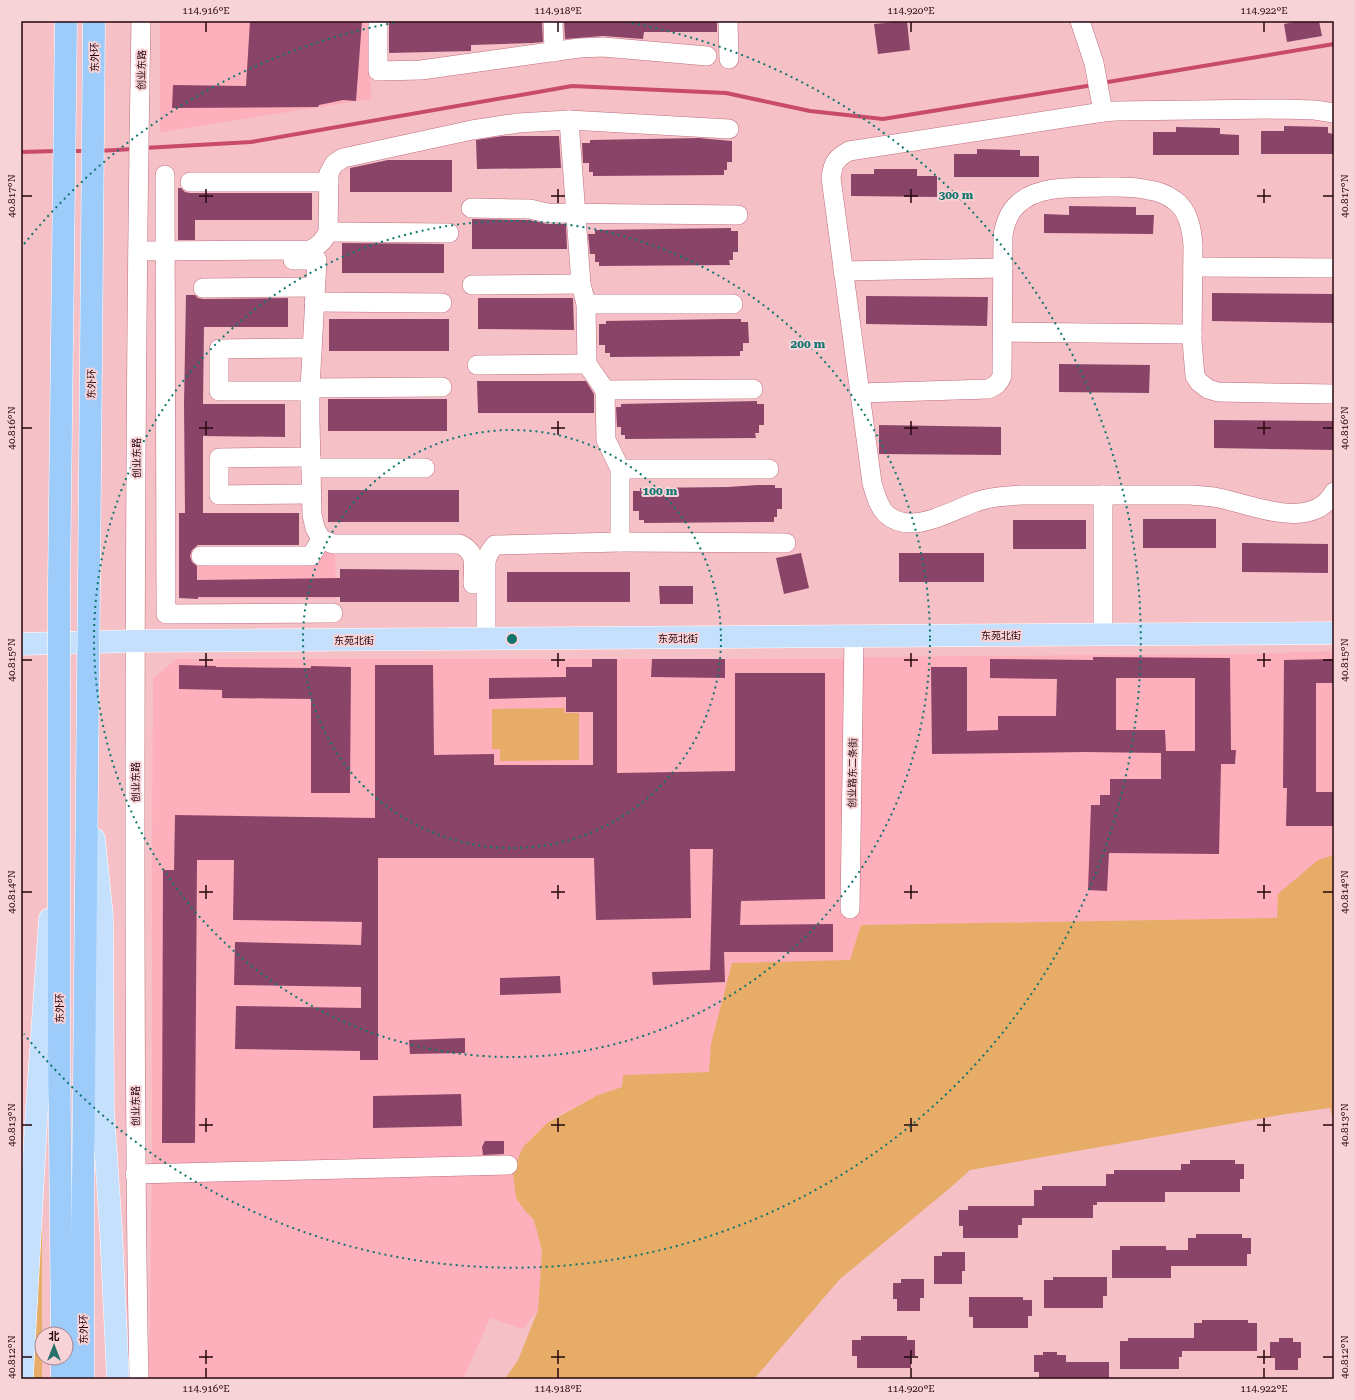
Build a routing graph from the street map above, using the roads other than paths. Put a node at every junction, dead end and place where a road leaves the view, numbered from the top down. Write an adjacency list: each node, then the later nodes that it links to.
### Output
1 (66, 21): 69 (highway, 东外环, bridge)
2 (94, 21): 70 (highway, 东外环, bridge)
3 (142, 21): 23 (street, 创业东路)
4 (378, 21): 8 (street)
5 (553, 21): 8 (street)
6 (728, 21): 10 (street)
7 (1080, 21): 11 (street)
8 (554, 52): 9 (street)
9 (707, 56)
10 (729, 59)
11 (1102, 107): 12 (street); 28 (street)
12 (1334, 113)
13 (569, 120): 14 (street); 17 (street); 19 (street)
14 (729, 129)
15 (165, 175): 24 (street)
16 (190, 182): 17 (street)
17 (329, 182): 22 (street)
18 (472, 208): 19 (street)
19 (576, 213): 20 (street); 29 (street)
20 (738, 215)
21 (449, 233): 22 (street)
22 (321, 246): 24 (street); 32 (street)
23 (138, 256): 24 (street); 66 (street, 创业东路)
24 (165, 256): 61 (street)
25 (1193, 267): 26 (street); 27 (street); 37 (street)
26 (1003, 268): 28 (street); 36 (street)
27 (1334, 268)
28 (844, 272): 45 (street)
29 (581, 284): 30 (street); 34 (street)
30 (472, 285)
31 (203, 288): 32 (street)
32 (315, 295): 33 (street); 38 (street)
33 (442, 303)
34 (586, 304): 35 (street); 39 (street)
35 (733, 304)
36 (1003, 332): 37 (street); 45 (street)
37 (1192, 334): 46 (street)
38 (312, 348): 43 (street); 43 (street)
39 (586, 364): 40 (street); 44 (street)
40 (477, 365)
41 (442, 387): 43 (street)
42 (753, 389): 44 (street)
43 (310, 390): 47 (street)
44 (605, 390): 49 (street)
45 (860, 393): 53 (street)
46 (1334, 394)
47 (311, 463): 48 (street); 52 (street); 52 (street)
48 (425, 468)
49 (620, 469): 50 (street); 55 (street)
50 (769, 469)
51 (1334, 492): 53 (street)
52 (312, 494): 54 (street)
53 (1103, 495): 63 (street)
54 (321, 539): 57 (street); 59 (street)
55 (620, 542): 56 (street); 58 (street)
56 (786, 542)
57 (459, 544): 58 (street); 65 (street)
58 (495, 545): 65 (street)
59 (201, 556)
60 (333, 613): 61 (street)
61 (166, 614): 67 (street)
62 (1334, 633): 63 (main road, 东苑北街)
63 (1103, 634): 64 (main road, 东苑北街)
64 (854, 636): 65 (main road, 东苑北街); 71 (street, 创业路东二条街)
65 (480, 639): 67 (main road, 东苑北街)
66 (135, 641): 67 (main road, 东苑北街); 68 (main road, 东苑北街); 73 (street, 创业东路)
67 (166, 641)
68 (21, 644)
69 (58, 776): 74 (highway, 东外环); 76 (main road)
70 (88, 776): 78 (highway, 东外环); 79 (main road)
71 (850, 909)
72 (508, 1165): 73 (street)
73 (135, 1174): 80 (street, 创业东路)
74 (62, 1326)
75 (62, 1366): 77 (highway)
76 (22, 1379)
77 (62, 1379)
78 (83, 1379)
79 (118, 1379)
80 (138, 1379)

